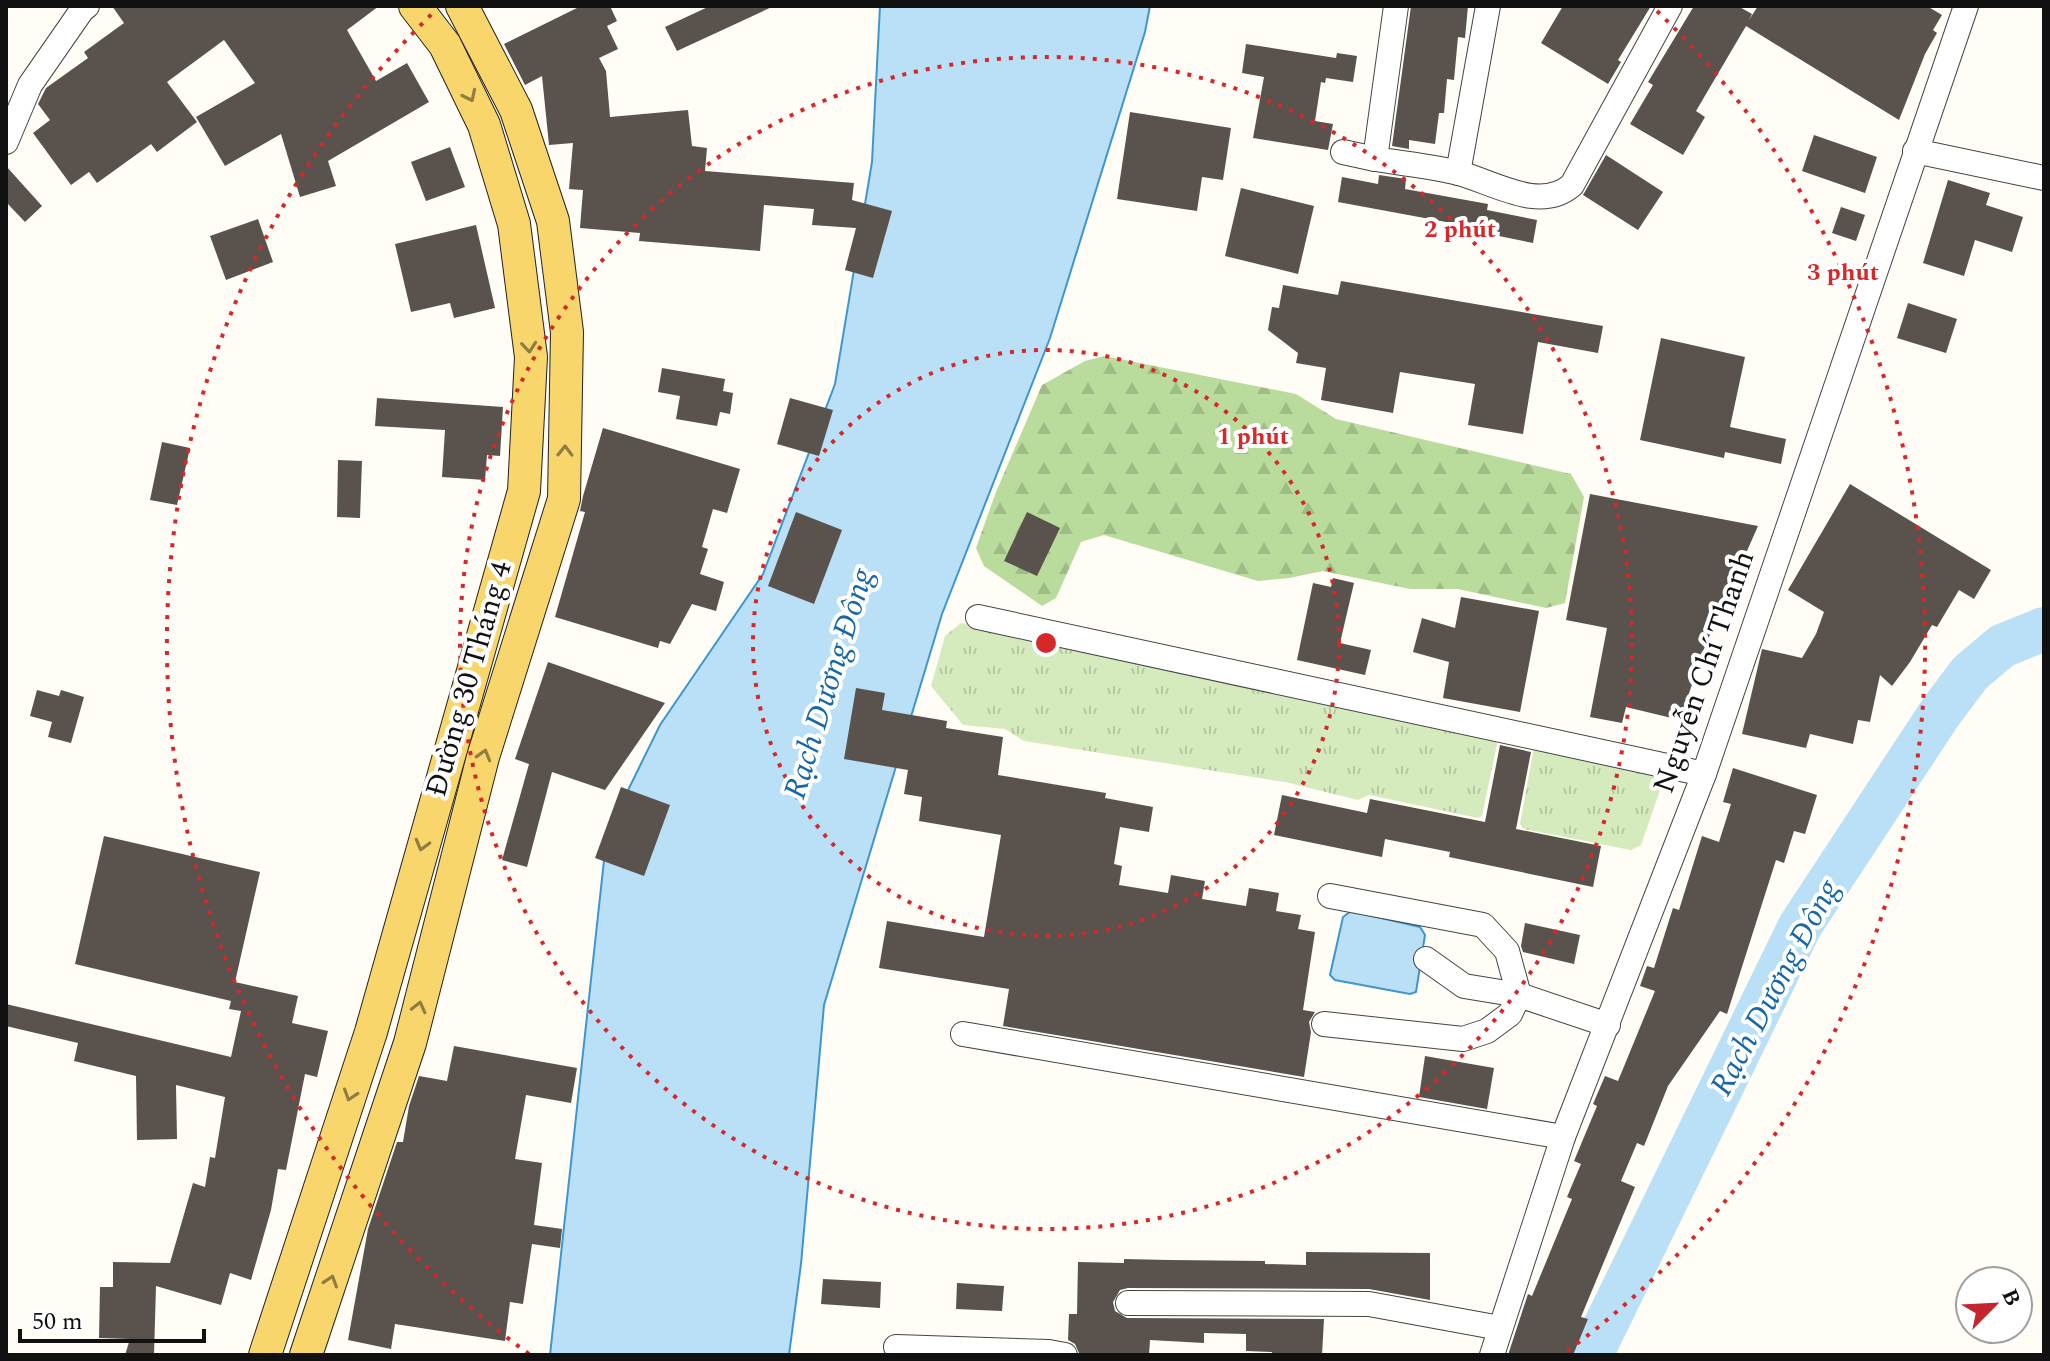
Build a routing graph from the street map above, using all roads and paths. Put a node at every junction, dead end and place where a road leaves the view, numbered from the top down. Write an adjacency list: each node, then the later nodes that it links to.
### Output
1 (87, 6): 9 (street)
2 (415, 6): 8 (main road, Đường 30 Tháng 4)
3 (1396, 6): 12 (street)
4 (1488, 6): 13 (street)
5 (1670, 6): 13 (street)
6 (1966, 6): 10 (street, Nguyễn Chí Thanh)
7 (468, 16): 8 (main road); 16 (main road, Đường 30 Tháng 4, one-way to 7)
8 (445, 45): 15 (main road, Đường 30 Tháng 4, one-way to 15)
9 (6, 142)
10 (1915, 151): 14 (street); 18 (street, Nguyễn Chí Thanh)
11 (1343, 152): 12 (street)
12 (1375, 159): 13 (street)
13 (1458, 173)
14 (2044, 178)
15 (524, 491): 16 (main road); 24 (main road, Đường 30 Tháng 4, one-way to 24)
16 (564, 499): 26 (main road, Đường 30 Tháng 4, one-way to 16)
17 (978, 617): 18 (street)
18 (1704, 774): 23 (street, Nguyễn Chí Thanh)
19 (1330, 896): 21 (street)
20 (1426, 959): 21 (street)
21 (1519, 995): 22 (street); 23 (street)
22 (1324, 1024)
23 (1608, 1025): 27 (street, Nguyễn Chí Thanh)
24 (371, 1032): 26 (main road); 31 (main road, Đường 30 Tháng 4, one-way to 31)
25 (963, 1034): 27 (street)
26 (410, 1043): 32 (main road, Đường 30 Tháng 4, one-way to 26)
27 (1563, 1137): 29 (street, Nguyễn Chí Thanh)
28 (1128, 1303): 29 (street)
29 (1500, 1328): 34 (street, Nguyễn Chí Thanh)
30 (896, 1347): 33 (street)
31 (265, 1355)
32 (306, 1355)
33 (1065, 1355)
34 (1492, 1355)

